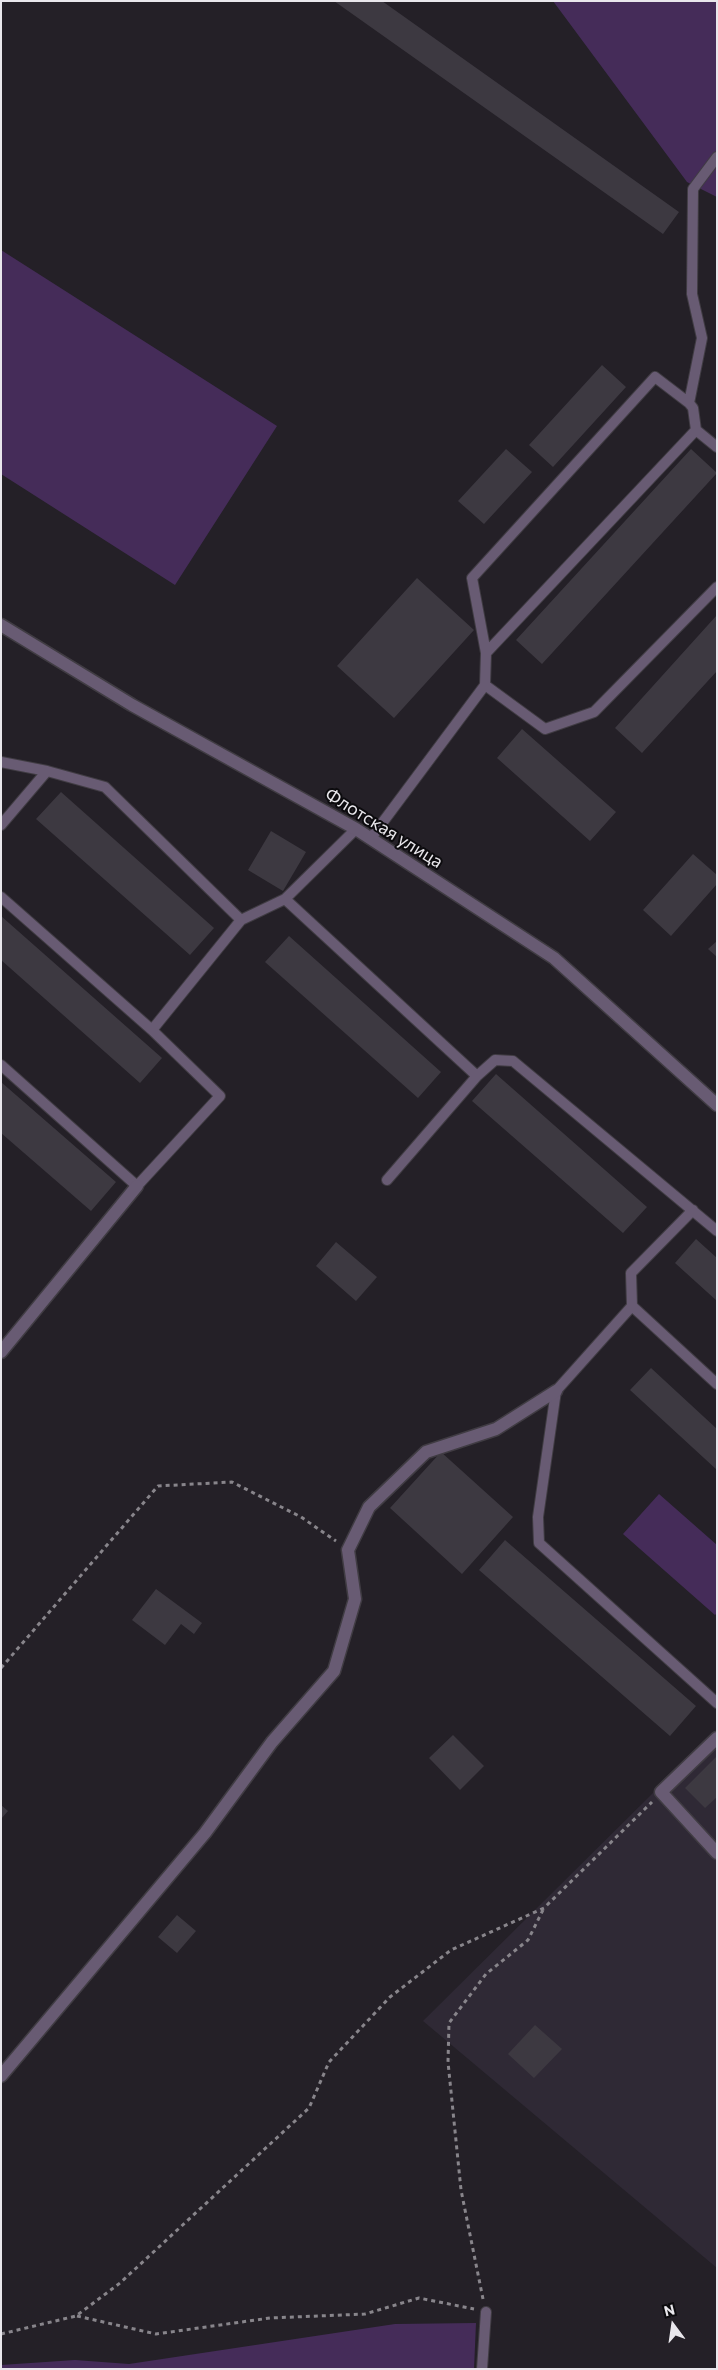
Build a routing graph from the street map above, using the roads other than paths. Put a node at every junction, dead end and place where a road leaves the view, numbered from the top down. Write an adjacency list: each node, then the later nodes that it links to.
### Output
1 (717, 157): 2 (lane)
2 (689, 403): 3 (lane); 7 (lane)
3 (696, 430): 4 (lane); 7 (lane)
4 (717, 447)
5 (717, 587): 8 (lane)
6 (1, 626): 12 (street, Флотская улица)
7 (486, 653): 8 (lane)
8 (485, 685): 13 (lane)
9 (1, 762): 10 (lane)
10 (47, 771): 11 (lane); 16 (lane)
11 (1, 825)
12 (356, 829): 13 (street, Флотская улица); 15 (lane)
13 (371, 838): 20 (street, Флотская улица)
14 (1, 897): 17 (lane)
15 (285, 899): 16 (lane); 19 (lane)
16 (241, 920): 17 (lane)
17 (152, 1030): 22 (lane)
18 (1, 1065): 22 (lane)
19 (477, 1076): 21 (lane); 23 (lane)
20 (717, 1105)
21 (387, 1180)
22 (136, 1186): 26 (street)
23 (693, 1210): 24 (lane); 25 (lane)
24 (717, 1231)
25 (632, 1306): 27 (lane); 28 (lane)
26 (1, 1352)
27 (717, 1384)
28 (556, 1391): 29 (lane); 32 (street)
29 (717, 1703)
30 (717, 1738): 31 (street)
31 (717, 1853)
32 (1, 2076)
33 (486, 2312): 34 (lane)
34 (482, 2369)

